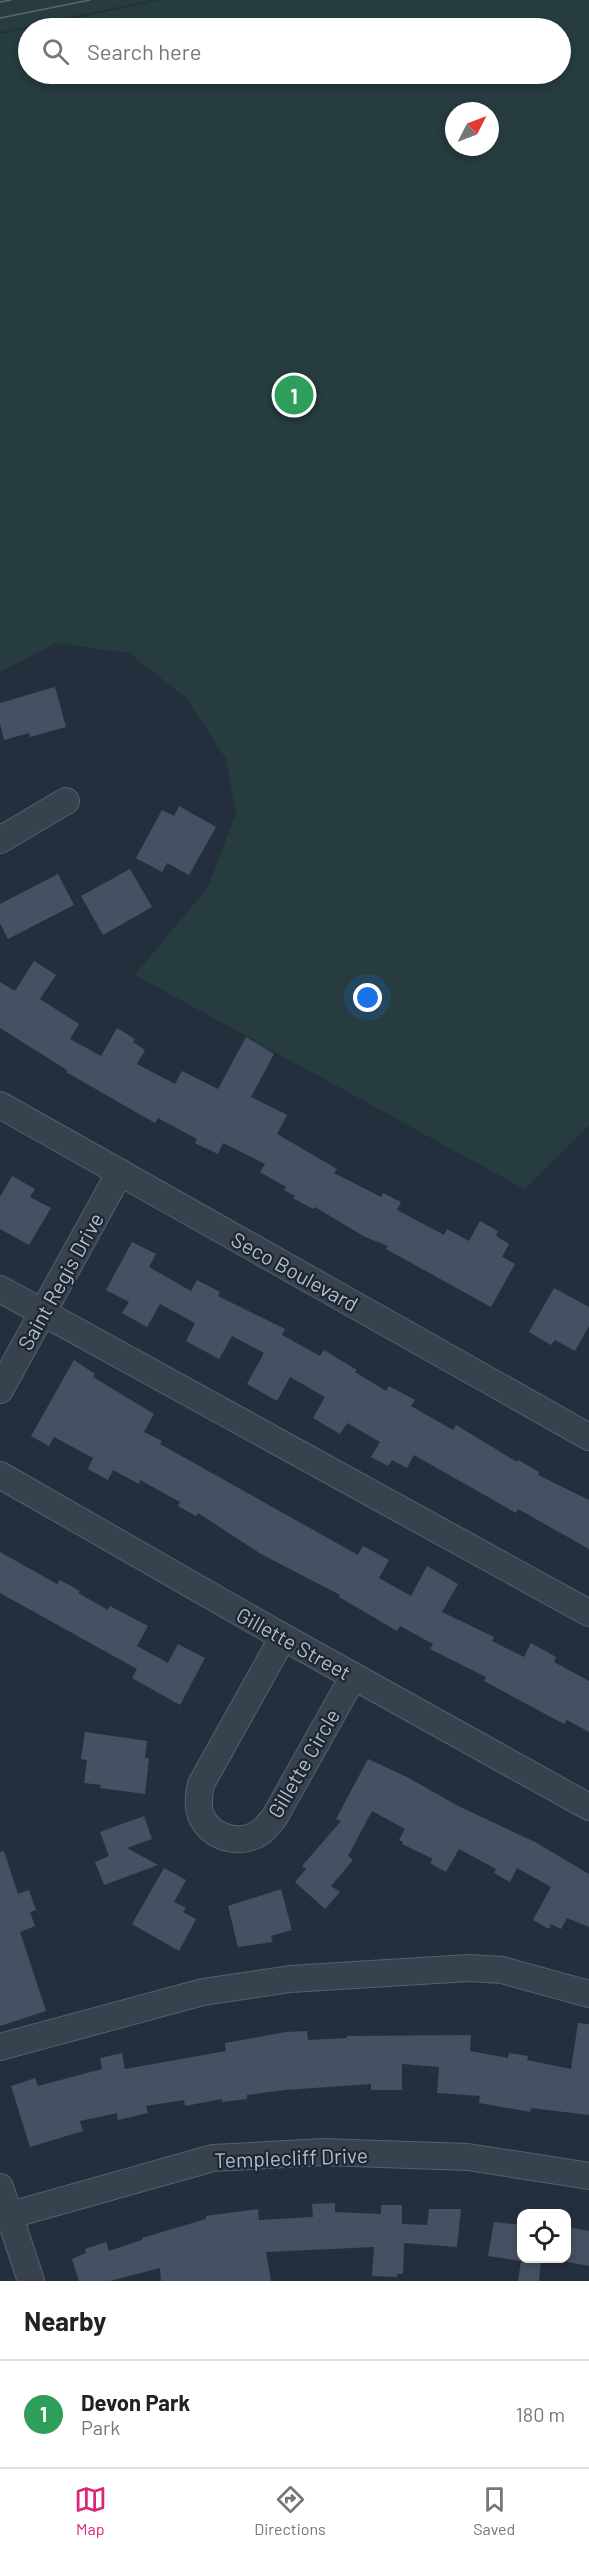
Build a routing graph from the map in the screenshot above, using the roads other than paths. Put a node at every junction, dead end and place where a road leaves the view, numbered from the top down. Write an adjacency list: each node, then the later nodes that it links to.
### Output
1 (66, 801): 2 (street)
2 (0, 840)
3 (0, 1105): 4 (street, Seco Boulevard)
4 (120, 1172): 6 (street, Saint Regis Drive); 8 (street, Seco Boulevard)
5 (0, 1289): 6 (street)
6 (42, 1313): 7 (street, Saint Regis Drive); 10 (street)
7 (0, 1390)
8 (589, 1437)
9 (0, 1475): 11 (street, Gillette Street)
10 (589, 1613)
11 (283, 1637): 12 (street, Gillette Street); 12 (street, Gillette Circle)
12 (353, 1677): 13 (street, Gillette Street)
13 (589, 1807)
14 (589, 1994): 15 (street)
15 (0, 2047)
16 (589, 2176): 18 (street, Templecliff Drive)
17 (0, 2187): 18 (street)
18 (5, 2216): 19 (street)
19 (31, 2281)

